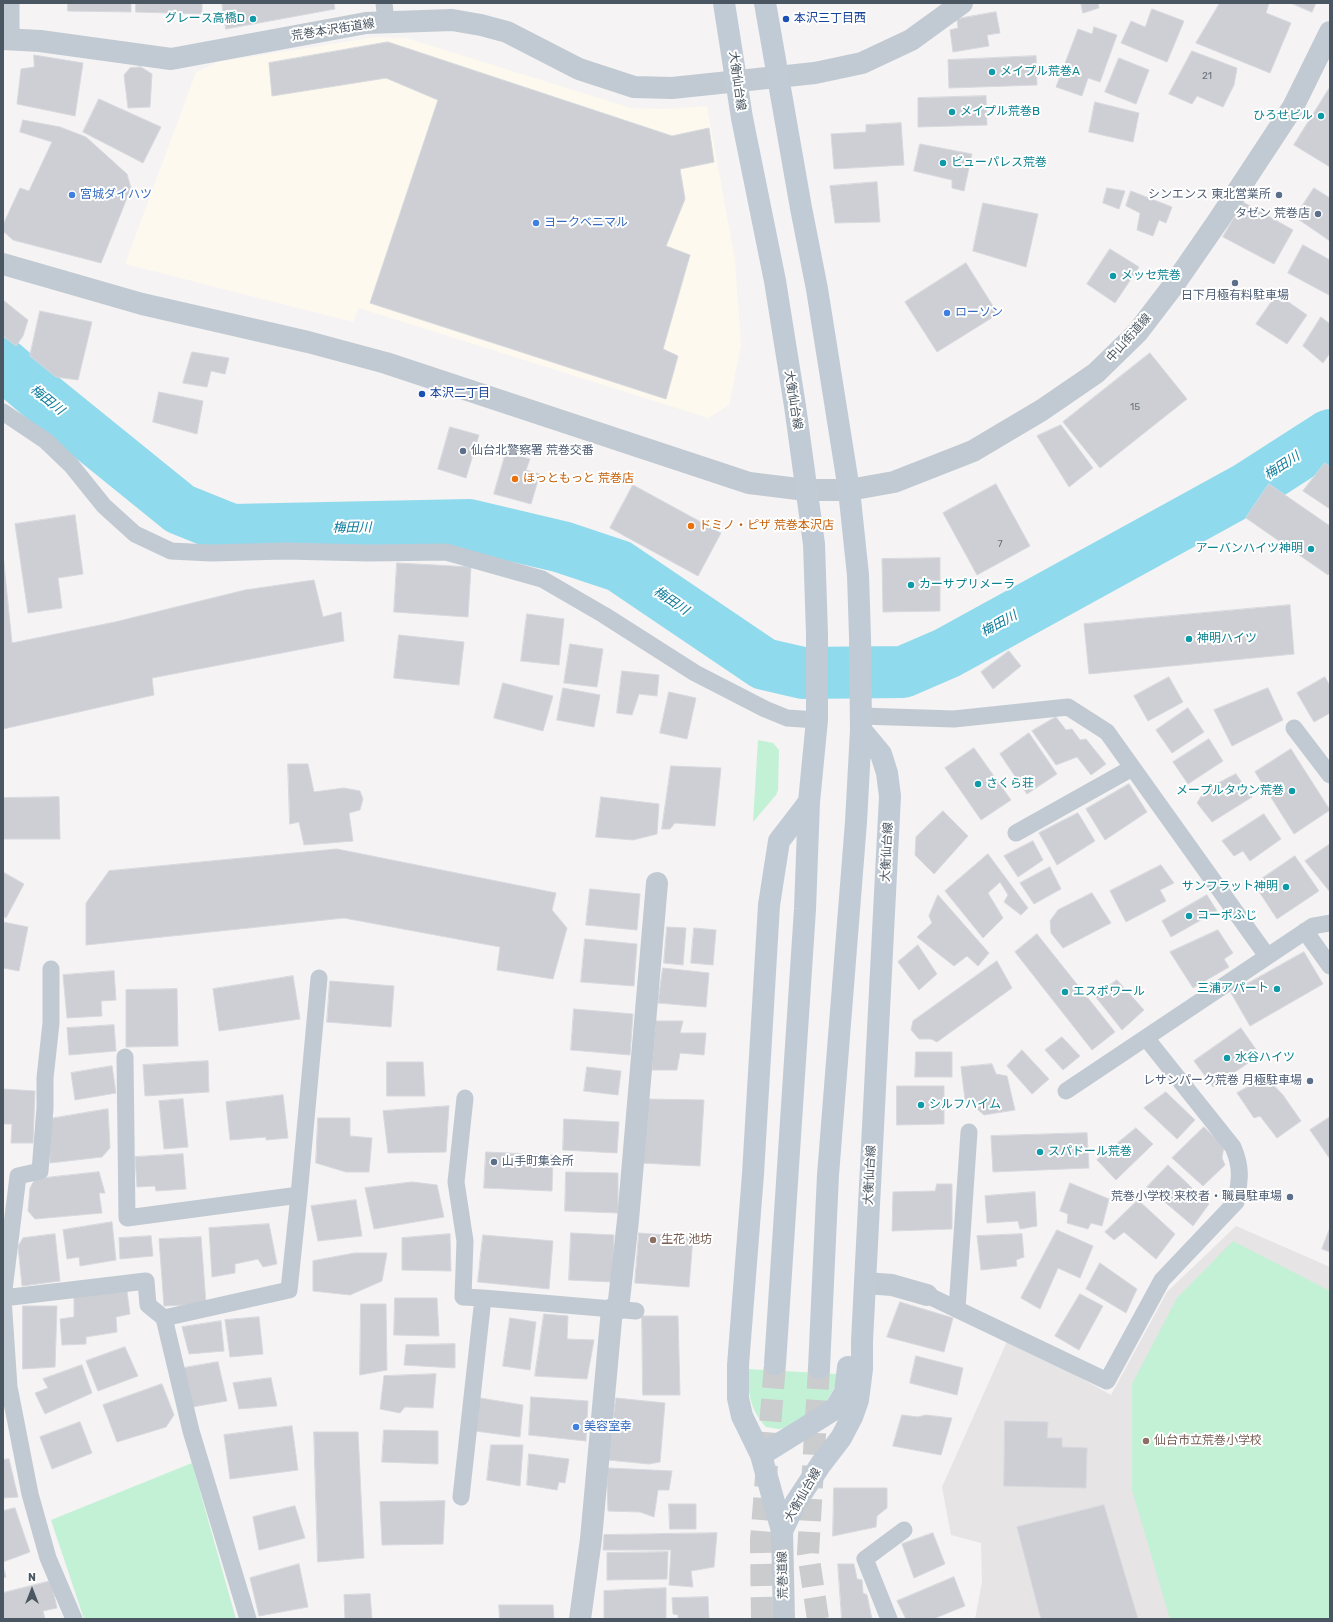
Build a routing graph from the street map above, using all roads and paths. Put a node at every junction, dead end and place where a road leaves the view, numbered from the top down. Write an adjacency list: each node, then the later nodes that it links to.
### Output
1 (11, 3): 7 (lane)
2 (724, 3): 10 (main road, 大衡仙台線)
3 (765, 3): 11 (main road)
4 (962, 3): 5 (street, 荒巻本沢街道線)
5 (385, 12): 7 (street, 荒巻本沢街道線)
6 (1330, 32): 11 (street, 中山街道線)
7 (7, 39)
8 (3, 264): 10 (street, 中山街道線)
9 (3, 412): 12 (lane)
10 (806, 490): 11 (street, 中山街道線); 12 (main road, 大衡仙台線)
11 (849, 490): 13 (main road)
12 (816, 710): 17 (main road, 大衡仙台線)
13 (861, 715): 15 (lane); 32 (main road, 大衡仙台線); 40 (main road)
14 (1294, 728): 16 (lane)
15 (1132, 768): 18 (lane); 22 (lane)
16 (1330, 775)
17 (809, 802): 39 (main road, 大衡仙台線); 42 (main road, 大衡仙台線)
18 (1016, 833)
19 (657, 883): 36 (street)
20 (1330, 924): 21 (lane)
21 (1305, 931): 22 (lane); 23 (lane)
22 (1267, 956): 26 (lane)
23 (1330, 966)
24 (51, 969): 34 (lane)
25 (319, 978): 31 (lane)
26 (1146, 1038): 28 (lane); 37 (lane)
27 (125, 1057): 31 (lane)
28 (1066, 1091)
29 (465, 1098): 35 (lane)
30 (969, 1132): 37 (lane)
31 (299, 1195): 38 (lane)
32 (865, 1283): 33 (street); 41 (main road, 大衡仙台線); 42 (main road)
33 (928, 1295): 37 (lane)
34 (3, 1298): 38 (lane); 46 (lane)
35 (483, 1298): 36 (lane); 43 (lane)
36 (622, 1309): 48 (street)
37 (957, 1309)
38 (164, 1318): 47 (lane)
39 (776, 1364)
40 (819, 1368)
41 (852, 1417): 42 (main road); 45 (main road, 大衡仙台線)
42 (762, 1460): 45 (main road, 大衡仙台線)
43 (461, 1497)
44 (904, 1530): 50 (lane)
45 (782, 1531): 49 (street, 荒巻道線)
46 (74, 1619)
47 (248, 1619)
48 (580, 1619)
49 (784, 1619)
50 (889, 1619)

